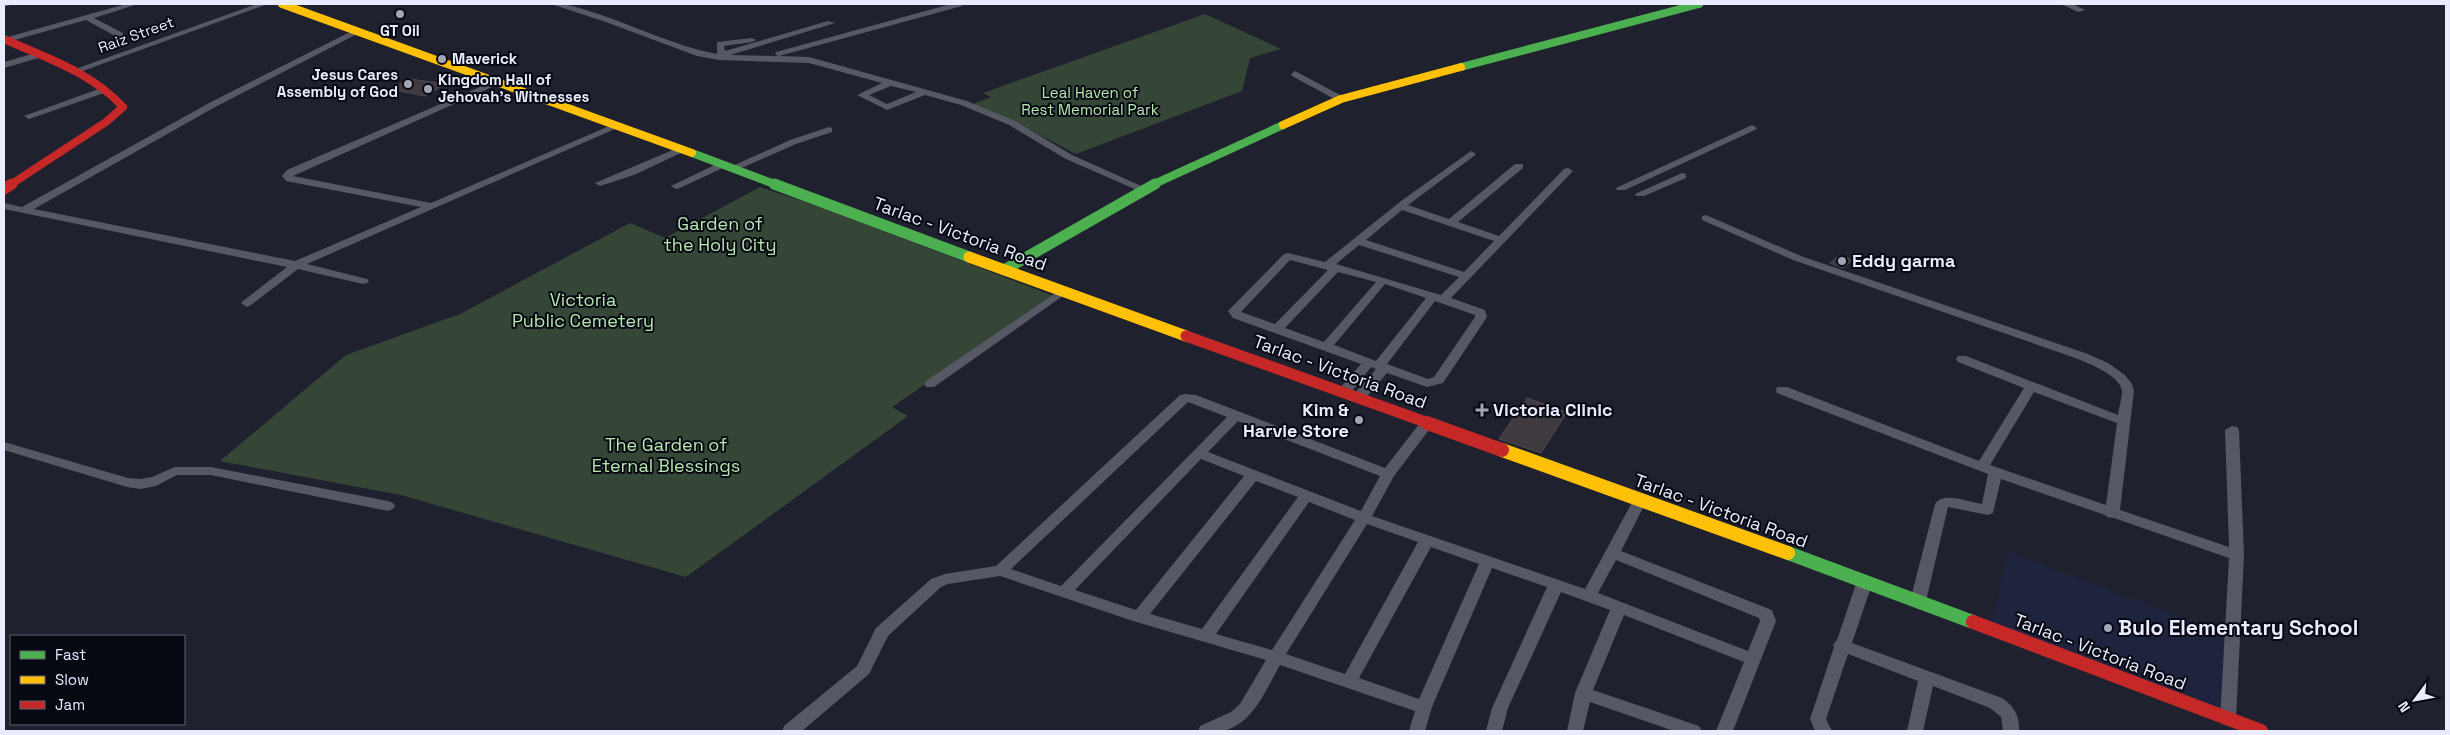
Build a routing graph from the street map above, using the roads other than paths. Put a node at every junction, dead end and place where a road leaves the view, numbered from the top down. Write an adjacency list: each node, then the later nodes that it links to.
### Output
1 (8, 4): 10 (street)
2 (134, 4): 13 (street)
3 (264, 4): 22 (street, Raiz Street)
4 (282, 4): 15 (main road, Tarlac - Victoria Road)
5 (555, 4): 11 (street)
6 (589, 4): 11 (street)
7 (960, 4): 20 (street)
8 (1698, 4): 28 (main road)
9 (2065, 4): 12 (street)
10 (4, 5)
11 (572, 9): 19 (street)
12 (2081, 10)
13 (86, 17): 16 (street); 17 (street)
14 (832, 23): 19 (street)
15 (357, 32): 24 (main road, Tarlac - Victoria Road); 48 (street)
16 (120, 35)
17 (4, 40): 18 (main road)
18 (39, 55): 21 (street); 22 (main road)
19 (718, 56): 20 (street)
20 (765, 58): 25 (street)
21 (4, 65)
22 (74, 71): 26 (main road)
23 (1295, 74): 28 (street)
24 (497, 83): 30 (main road, Tarlac - Victoria Road); 46 (street)
25 (890, 83): 27 (street); 27 (street)
26 (104, 90): 29 (street); 42 (main road)
27 (925, 92): 43 (street)
28 (1341, 99): 43 (main road)
29 (29, 116)
30 (619, 125): 33 (main road, Tarlac - Victoria Road); 46 (street)
31 (1752, 128): 41 (street)
32 (829, 130): 35 (street)
33 (682, 149): 35 (main road, Tarlac - Victoria Road); 39 (street)
34 (1471, 154): 47 (street)
35 (728, 166): 40 (street); 55 (main road, Tarlac - Victoria Road)
36 (1519, 166): 50 (street)
37 (1568, 171): 51 (street)
38 (1682, 176): 44 (street)
39 (600, 183)
40 (676, 186)
41 (1621, 188)
42 (4, 189)
43 (1143, 189): 55 (main road)
44 (1640, 194)
45 (4, 206): 48 (street)
46 (432, 206): 53 (street)
47 (1402, 207): 50 (street); 52 (street)
48 (24, 210): 53 (street)
49 (1706, 218): 72 (street)
50 (1450, 223): 51 (street)
51 (1501, 240): 56 (street)
52 (1357, 241): 54 (street); 56 (street)
53 (296, 265): 58 (street); 61 (street)
54 (1332, 266): 57 (street); 62 (street); 62 (street)
55 (1004, 270): 59 (main road, Tarlac - Victoria Road)
56 (1466, 276): 60 (street)
57 (1383, 280): 60 (street); 63 (street)
58 (363, 281)
59 (1063, 291): 66 (street); 69 (main road, Tarlac - Victoria Road)
60 (1439, 298): 65 (street); 65 (street)
61 (247, 303)
62 (1277, 330): 63 (street)
63 (1326, 346): 65 (street)
64 (1962, 359): 67 (street)
65 (1378, 364): 69 (street); 70 (street)
66 (930, 384)
67 (2031, 387): 72 (street); 77 (street)
68 (1782, 390): 77 (street)
69 (1344, 392): 70 (main road, Tarlac - Victoria Road)
70 (1359, 397): 73 (main road, Tarlac - Victoria Road)
71 (1235, 416): 76 (street); 78 (street); 89 (street)
72 (2123, 421): 83 (street)
73 (1428, 422): 78 (street); 81 (main road, Tarlac - Victoria Road)
74 (2232, 430): 87 (street)
75 (4, 446): 82 (street)
76 (1200, 454): 79 (street); 92 (street)
77 (1988, 469): 83 (street); 94 (street)
78 (1388, 474): 84 (street)
79 (1252, 476): 80 (street); 96 (street)
80 (1306, 496): 84 (street); 97 (street)
81 (1640, 500): 86 (street); 90 (main road, Tarlac - Victoria Road)
82 (388, 506)
83 (2112, 514): 87 (street)
84 (1364, 518): 85 (street); 99 (street)
85 (1427, 540): 88 (street); 102 (street)
86 (1612, 552): 93 (street); 100 (street)
87 (2237, 556): 105 (street)
88 (1488, 561): 91 (street); 104 (street)
89 (1000, 571): 92 (street); 106 (street)
90 (1865, 582): 94 (main road, Tarlac - Victoria Road); 98 (street)
91 (1556, 585): 93 (street); 109 (street)
92 (1064, 592): 96 (street)
93 (1589, 596): 95 (street)
94 (1918, 601): 105 (main road, Tarlac - Victoria Road)
95 (1619, 608): 100 (street); 103 (street)
96 (1139, 617): 97 (street)
97 (1206, 636): 99 (street)
98 (1842, 645): 101 (street); 113 (street)
99 (1276, 657): 102 (street); 107 (street)
100 (1753, 659): 112 (street)
101 (1926, 678): 114 (street); 115 (street)
102 (1350, 681): 104 (street)
103 (1583, 693): 110 (street); 111 (street)
104 (1424, 707): 108 (street)
105 (2228, 719): 116 (main road, Tarlac - Victoria Road)
106 (790, 731)
107 (1206, 731)
108 (1417, 731)
109 (1494, 731)
110 (1575, 731)
111 (1692, 731)
112 (1725, 731)
113 (1823, 731)
114 (1915, 731)
115 (2011, 731)
116 (2261, 731)

